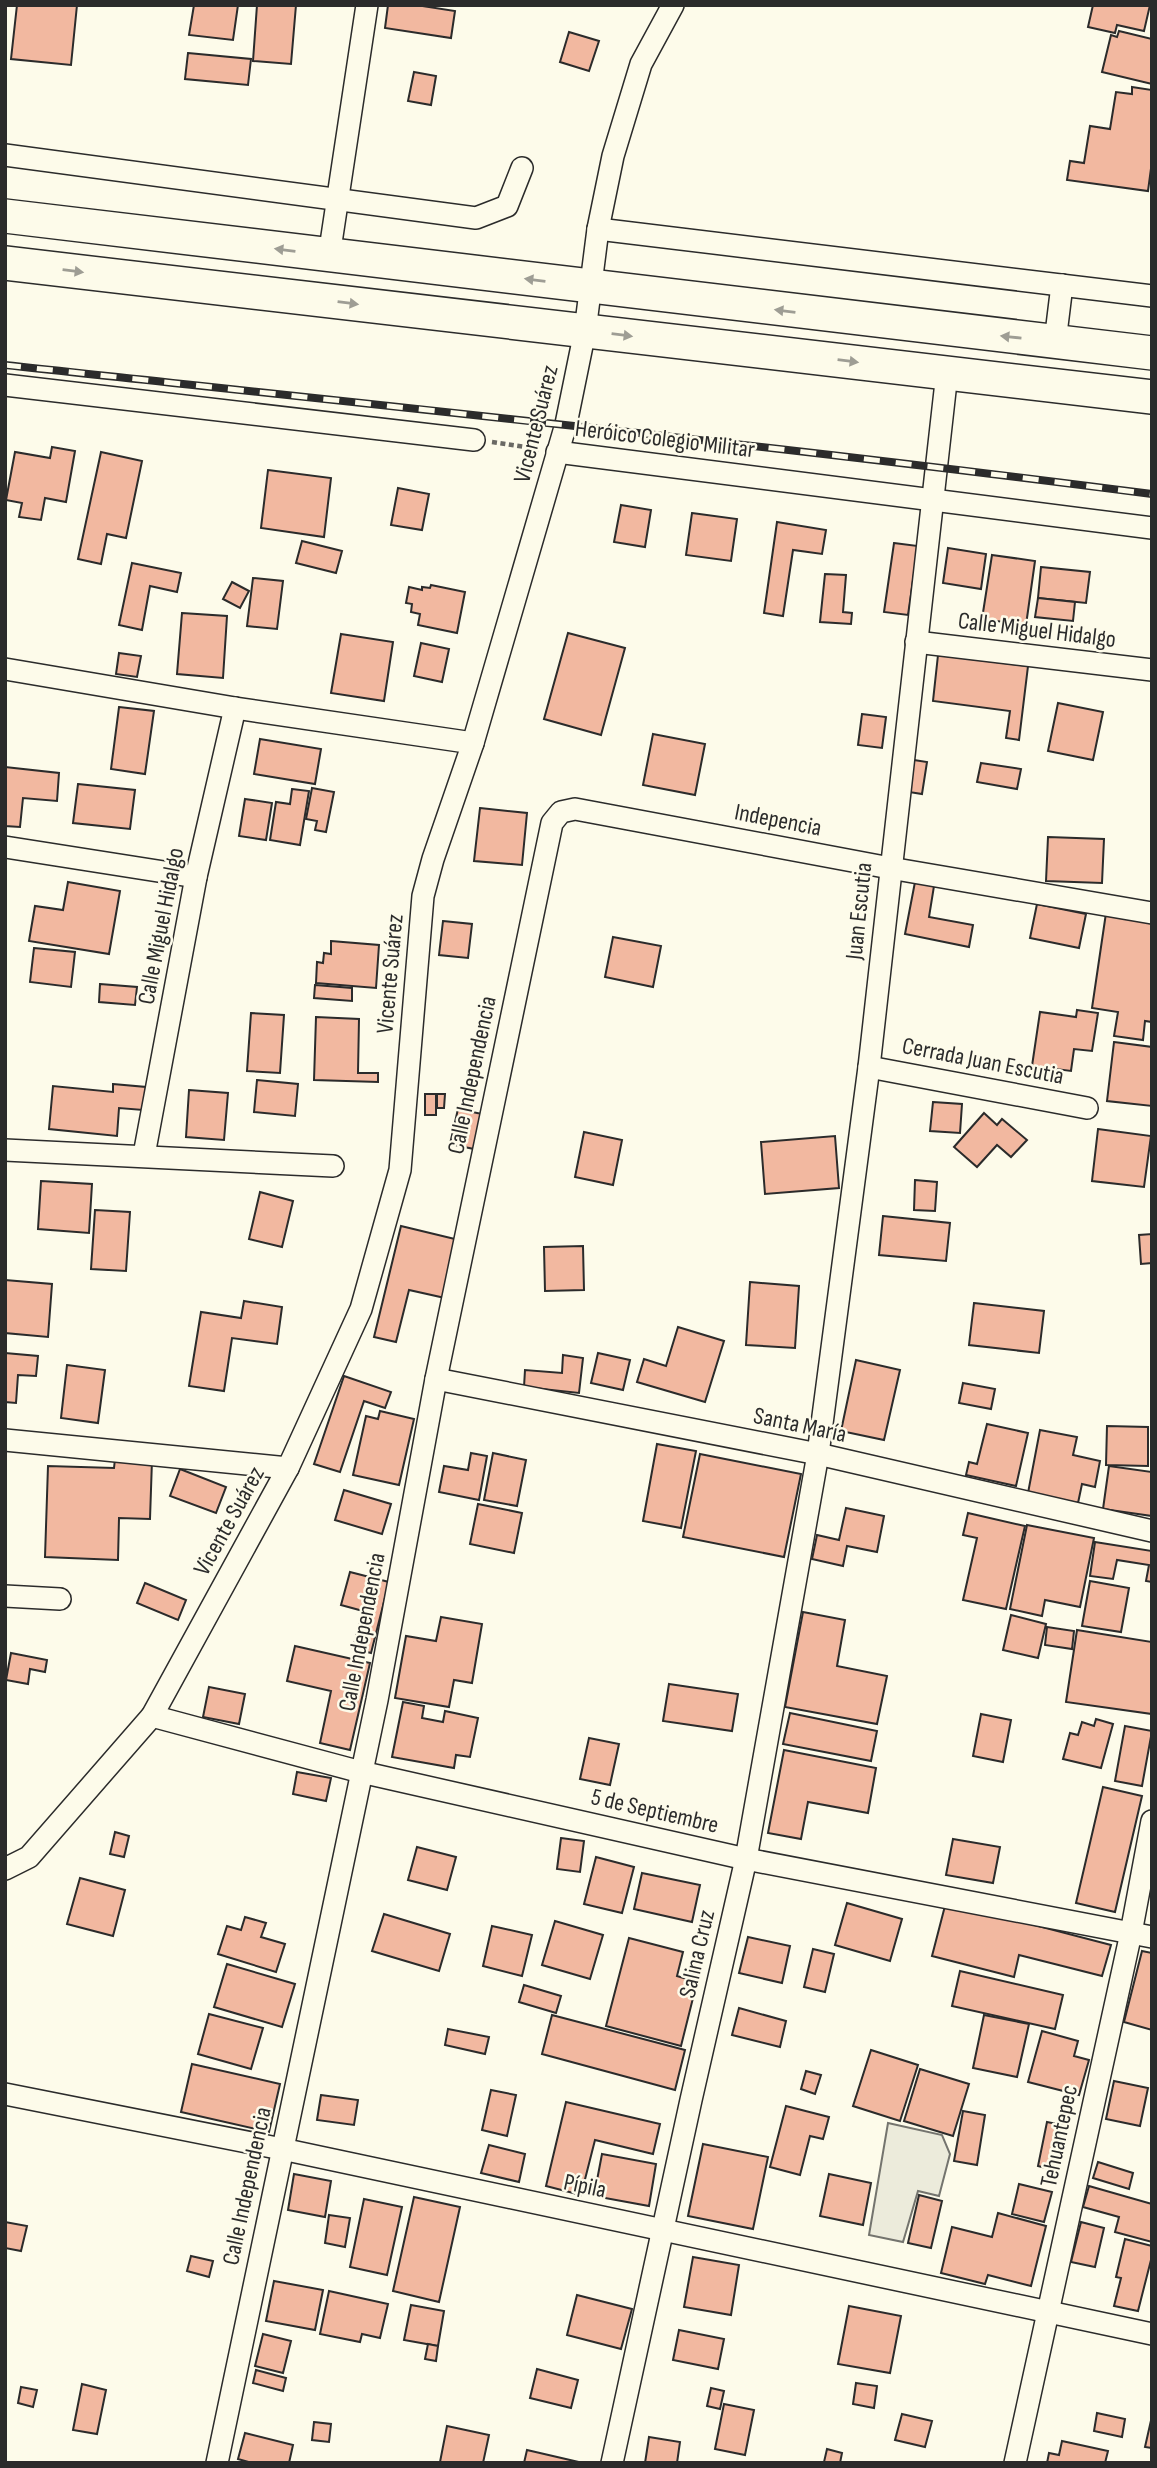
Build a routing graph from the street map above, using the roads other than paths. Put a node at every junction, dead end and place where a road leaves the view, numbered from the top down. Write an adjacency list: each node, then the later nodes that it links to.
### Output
1 (367, 5): 5 (street)
2 (673, 5): 7 (street, Vicente Suárez)
3 (5, 155): 5 (street)
4 (522, 168): 5 (street)
5 (338, 200): 8 (street)
6 (5, 216): 8 (main road, one-way to 6)
7 (598, 229): 10 (street); 11 (street, Vicente Suárez)
8 (330, 256): 11 (main road, one-way to 8)
9 (5, 262): 13 (main road, one-way to 13)
10 (1062, 285): 12 (street); 14 (street)
11 (589, 287): 13 (street, Vicente Suárez); 14 (main road, one-way to 11)
12 (1152, 296)
13 (585, 331): 16 (main road, one-way to 16); 20 (street, Vicente Suárez)
14 (1055, 342): 15 (main road)
15 (1152, 353)
16 (947, 373): 18 (main road); 21 (street, Juan Escutia)
17 (5, 385): 19 (street)
18 (1152, 397)
19 (474, 440)
20 (557, 452): 21 (street, Heróico Colegio Militar); 27 (street, Vicente Suárez)
21 (931, 499): 22 (street, Heróico Colegio Militar); 23 (street, Juan Escutia)
22 (1152, 528)
23 (916, 642): 25 (street, Calle Miguel Hidalgo); 30 (street, Juan Escutia)
24 (5, 669): 26 (street)
25 (1152, 670)
26 (235, 708): 27 (street); 31 (street, Calle Miguel Hidalgo)
27 (473, 743): 41 (street, Vicente Suárez)
28 (561, 812): 30 (street, Indepencia); 38 (street, Calle Independencia)
29 (5, 847): 31 (street)
30 (890, 868): 32 (street, Indepencia); 33 (street, Juan Escutia)
31 (195, 877): 36 (street, Calle Miguel Hidalgo)
32 (1152, 913)
33 (869, 1067): 34 (street, Cerrada Juan Escutia); 40 (street, Juan Escutia)
34 (1087, 1108)
35 (5, 1150): 36 (street)
36 (144, 1155): 37 (street)
37 (333, 1166)
38 (436, 1379): 40 (street, Santa María); 46 (street, Calle Independencia)
39 (5, 1440): 41 (street)
40 (818, 1454): 42 (street, Santa María); 48 (street, Salina Cruz)
41 (288, 1468): 45 (street, Vicente Suárez)
42 (1152, 1531)
43 (5, 1596): 44 (street)
44 (60, 1599)
45 (152, 1716): 46 (street, 5 de Septiembre); 49 (street, Vicente Suárez)
46 (361, 1772): 48 (street, 5 de Septiembre); 52 (street, Calle Independencia)
47 (1152, 1821): 50 (street, Tehuantepec)
48 (746, 1859): 50 (street, 5 de Septiembre); 53 (street, Salina Cruz)
49 (5, 1869)
50 (1141, 1935): 54 (street, Tehuantepec)
51 (5, 2094): 52 (street, Pípila)
52 (282, 2148): 53 (street, Pípila); 56 (street, Calle Independencia)
53 (663, 2229): 54 (street, Pípila); 57 (street, Salina Cruz)
54 (1047, 2312): 55 (street, Pípila); 58 (street, Tehuantepec)
55 (1152, 2334)
56 (217, 2463)
57 (612, 2463)
58 (1015, 2463)

